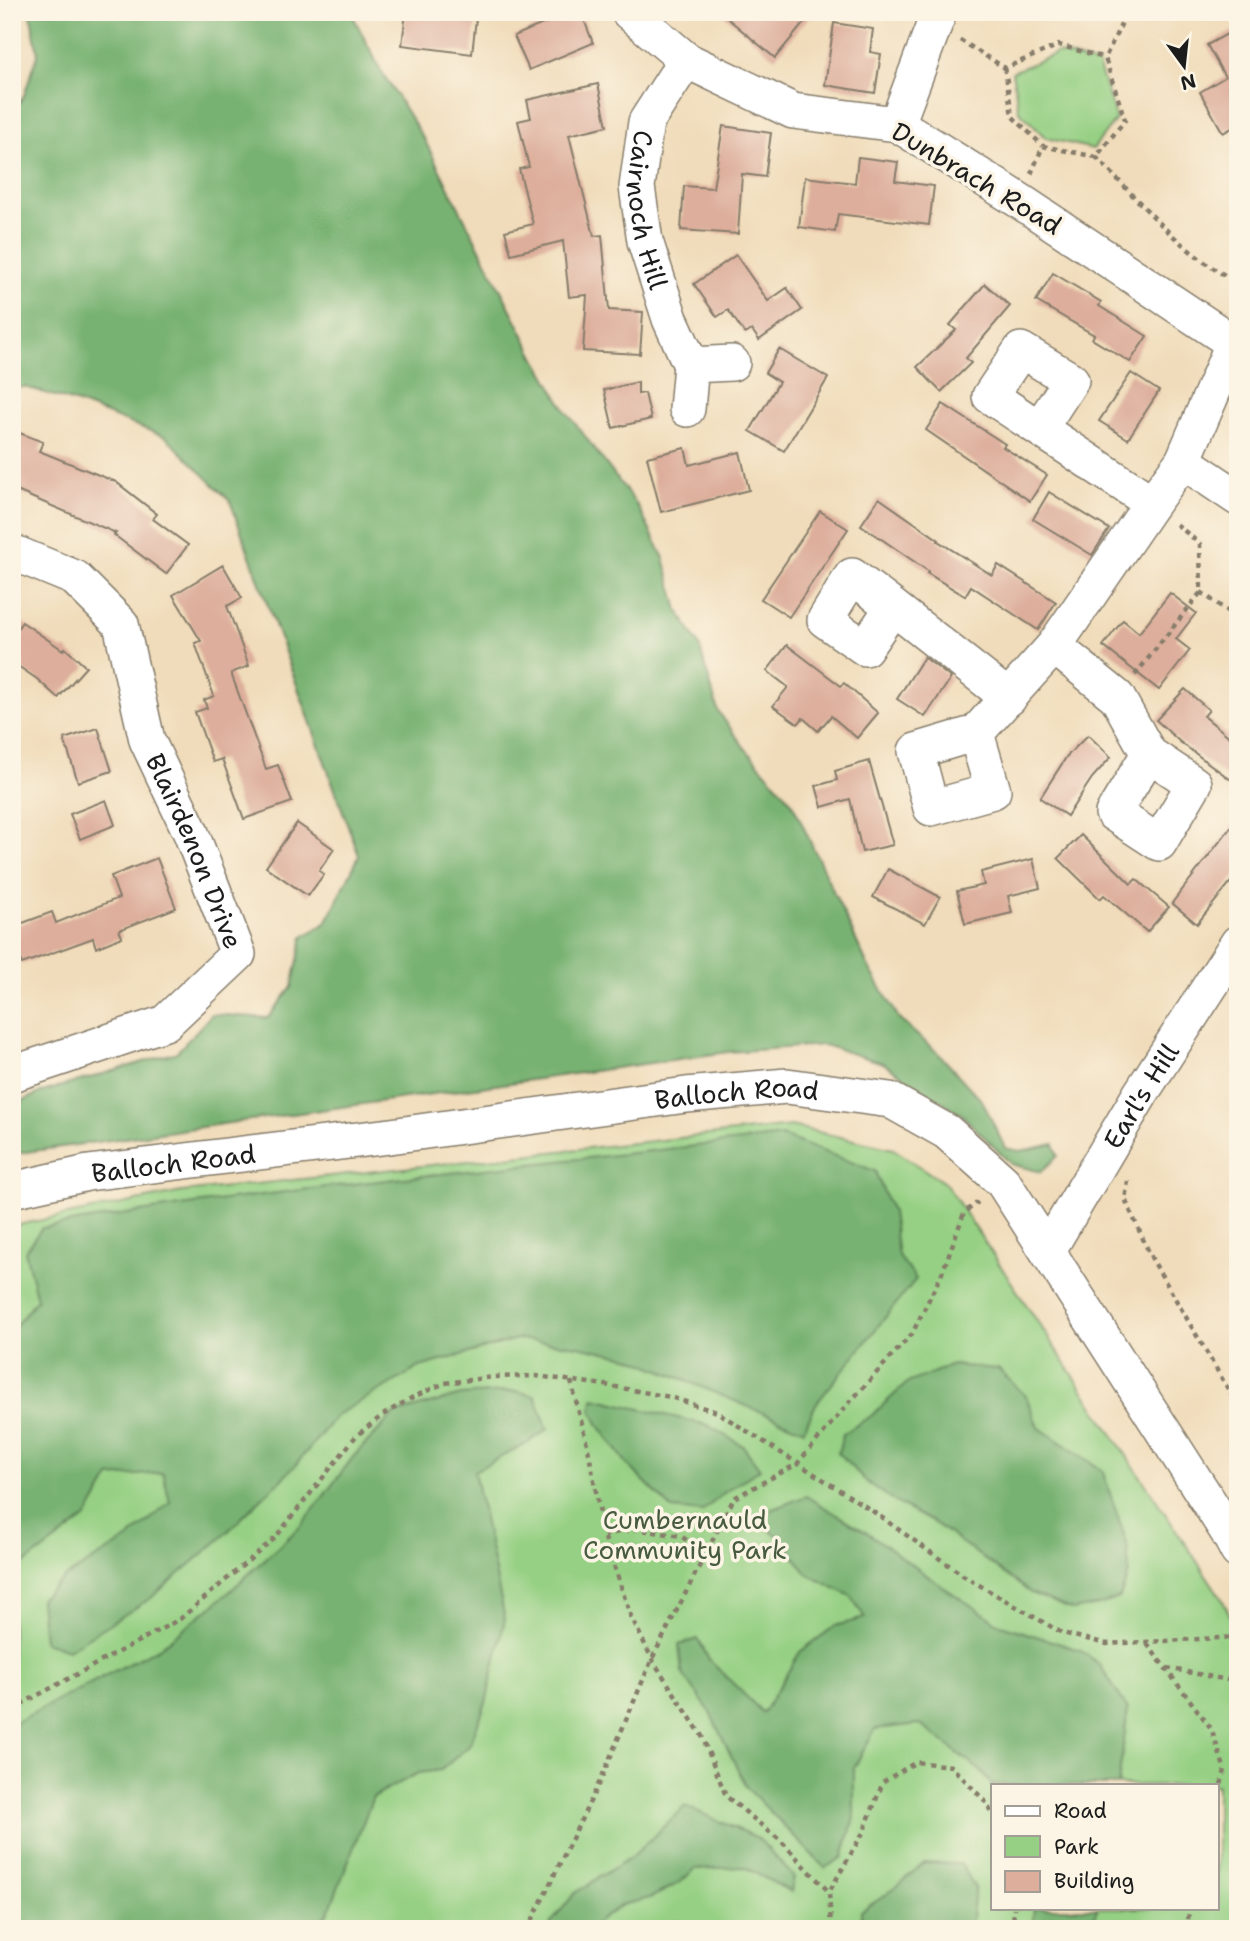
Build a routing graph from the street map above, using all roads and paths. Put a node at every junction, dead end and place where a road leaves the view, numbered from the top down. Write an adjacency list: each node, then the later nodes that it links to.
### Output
1 (628, 12): 5 (street, Dunbrach Road)
2 (1127, 12): 4 (path)
3 (937, 18): 6 (path); 7 (street)
4 (1105, 58): 6 (path); 9 (path)
5 (685, 60): 7 (street, Dunbrach Road); 14 (street, Cairnoch Hill)
6 (1005, 68): 8 (path)
7 (897, 124): 10 (street, Dunbrach Road)
8 (1043, 146): 9 (path); 10 (path)
9 (1096, 157): 11 (path)
10 (1020, 201): 12 (street, Dunbrach Road)
11 (1238, 282)
12 (1235, 345): 17 (street)
13 (732, 363): 14 (street)
14 (691, 365): 15 (street, Cairnoch Hill)
15 (687, 409)
16 (1040, 428): 19 (street)
17 (1183, 461): 18 (street); 19 (street)
18 (1238, 498)
19 (1152, 503): 21 (path); 24 (street)
20 (12, 552): 30 (street, Blairdenon Drive)
21 (1202, 592): 23 (path); 25 (path)
22 (894, 607): 26 (street)
23 (1238, 619)
24 (1054, 646): 25 (street); 26 (street)
25 (1117, 697): 28 (street)
26 (1009, 698): 27 (street)
27 (976, 733)
28 (1149, 754)
29 (1238, 943): 34 (street, Earl's Hill)
30 (12, 1074)
31 (1129, 1172): 36 (path)
32 (1003, 1182): 33 (street, Balloch Road); 34 (street, Balloch Road); 37 (path)
33 (12, 1190)
34 (1048, 1250): 39 (street, Balloch Road)
35 (571, 1381): 37 (path); 38 (path); 46 (path)
36 (1238, 1406)
37 (797, 1464): 40 (path); 42 (path)
38 (604, 1535): 40 (path); 43 (path)
39 (1238, 1551)
40 (707, 1555): 43 (path)
41 (1238, 1637): 42 (path)
42 (1146, 1643): 44 (path)
43 (652, 1659): 49 (path); 52 (path)
44 (1166, 1668): 45 (path); 47 (path)
45 (1238, 1682)
46 (12, 1709)
47 (1218, 1796)
48 (991, 1812): 49 (path)
49 (829, 1892): 55 (path)
50 (1014, 1910): 56 (path)
51 (1190, 1910): 57 (path)
52 (526, 1929)
53 (625, 1929): 54 (path)
54 (798, 1929)
55 (831, 1929)
56 (1013, 1929)
57 (1186, 1929)

